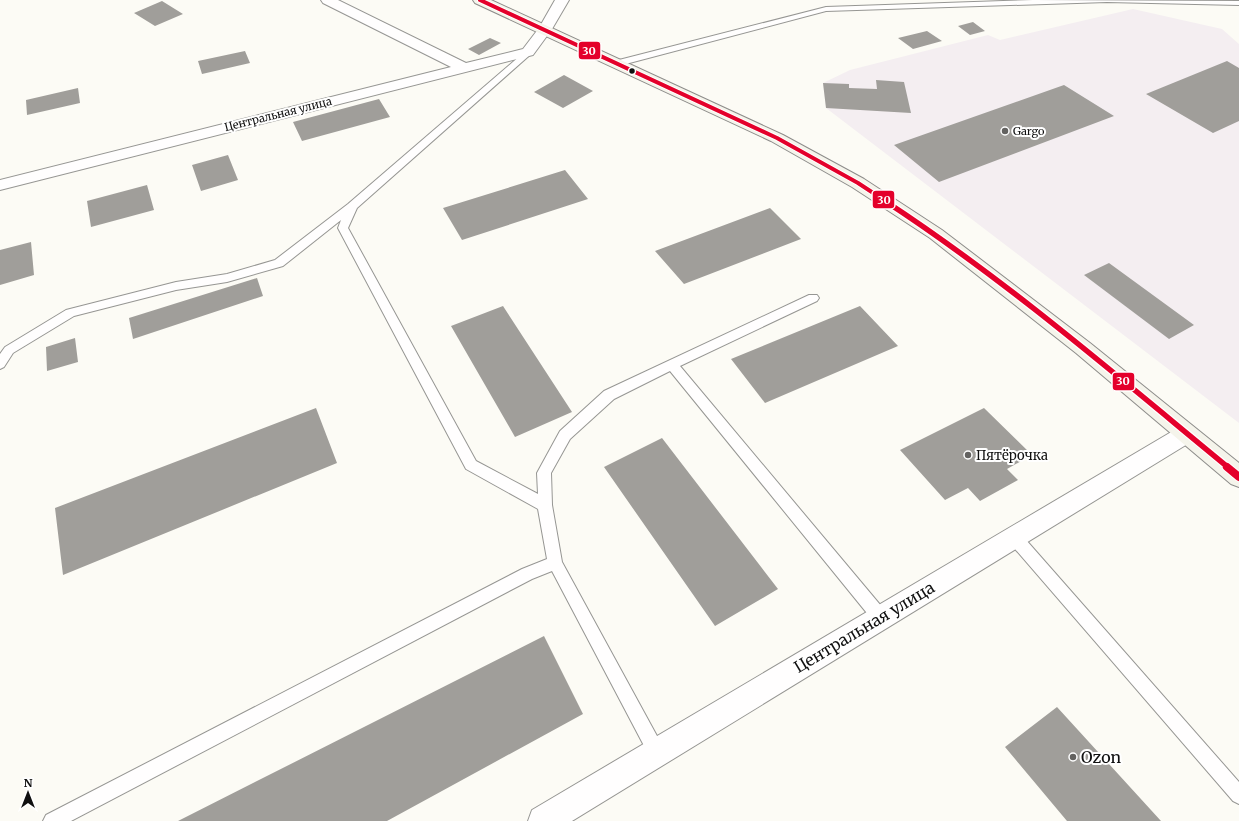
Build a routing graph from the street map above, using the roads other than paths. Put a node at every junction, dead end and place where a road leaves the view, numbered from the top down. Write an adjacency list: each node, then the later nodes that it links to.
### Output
1 (328, 0): 8 (street)
2 (480, 0): 5 (street)
3 (562, 0): 5 (street)
4 (1239, 3): 7 (lane)
5 (545, 29): 6 (street); 7 (street)
6 (528, 52): 8 (street, Центральная улица); 10 (lane)
7 (618, 63): 14 (street)
8 (464, 68): 9 (street, Центральная улица)
9 (0, 185)
10 (352, 206): 12 (lane); 16 (lane)
11 (813, 298): 13 (lane)
12 (0, 364)
13 (672, 365): 16 (lane); 19 (lane)
14 (1186, 434): 15 (street); 17 (street, Центральная улица)
15 (1239, 478)
16 (545, 505): 18 (lane)
17 (1014, 537): 19 (street, Центральная улица); 21 (lane)
18 (555, 563): 20 (lane); 22 (lane)
19 (881, 618): 20 (street, Центральная улица)
20 (657, 753): 23 (street, Центральная улица)
21 (1239, 795)
22 (52, 821)
23 (543, 821)

